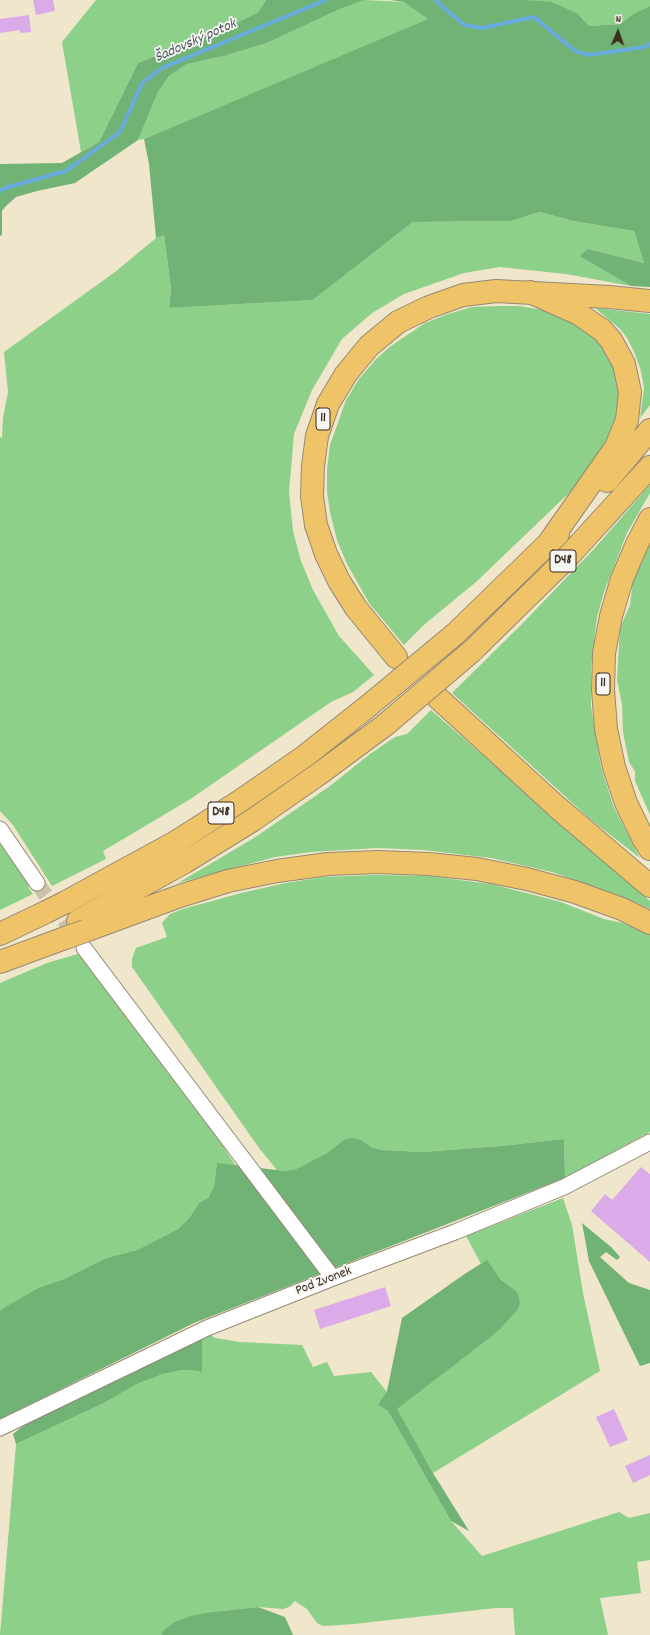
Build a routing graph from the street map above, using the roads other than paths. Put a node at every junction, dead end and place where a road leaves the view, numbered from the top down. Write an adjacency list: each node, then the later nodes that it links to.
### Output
1 (530, 292): 2 (highway, 11); 6 (highway); 7 (highway, 11)
2 (650, 301)
3 (650, 430): 6 (highway, D48)
4 (650, 466): 15 (highway, D48, bridge)
5 (650, 519): 10 (highway, 11)
6 (548, 544): 14 (highway, D48, bridge)
7 (396, 657)
8 (438, 698): 12 (highway)
9 (0, 829): 11 (street)
10 (650, 849)
11 (37, 883)
12 (650, 886)
13 (650, 923): 15 (highway)
14 (0, 934)
15 (74, 934): 16 (highway, D48); 18 (street)
16 (0, 960)
17 (650, 1142): 18 (street, Pod Zvonek)
18 (333, 1278): 19 (street, Pod Zvonek)
19 (0, 1428)

